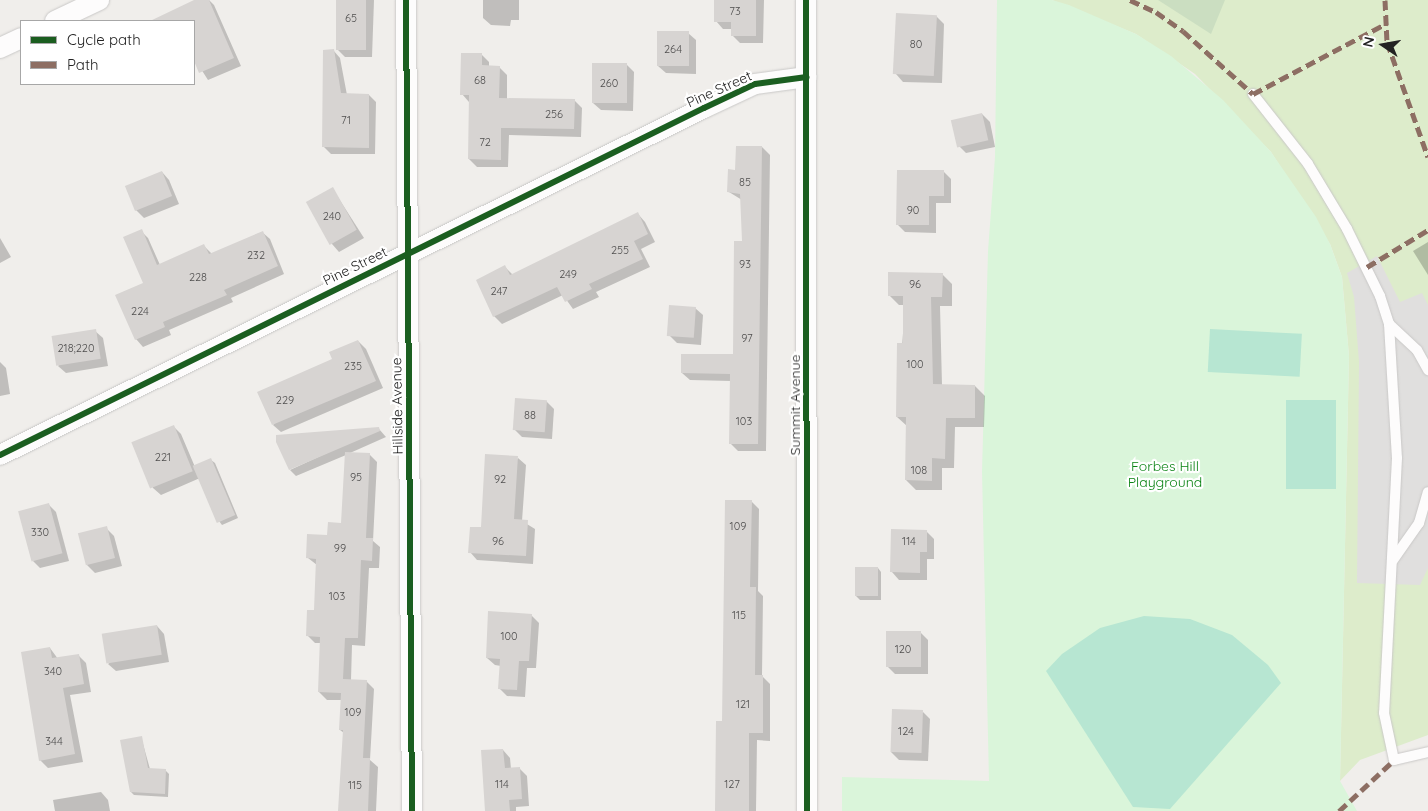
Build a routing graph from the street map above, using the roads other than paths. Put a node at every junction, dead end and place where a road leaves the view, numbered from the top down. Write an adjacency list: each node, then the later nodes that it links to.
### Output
1 (98, 0): 4 (street)
2 (406, 0): 9 (street, Hillside Avenue)
3 (806, 0): 7 (street, Summit Avenue)
4 (57, 20)
5 (20, 38): 6 (street)
6 (0, 48)
7 (807, 77): 9 (street, Pine Street); 17 (street, Summit Avenue)
8 (1253, 94): 10 (lane)
9 (408, 254): 12 (street, Pine Street); 16 (street, Hillside Avenue)
10 (1389, 324): 11 (lane); 14 (lane)
11 (1428, 370)
12 (0, 455)
13 (1428, 492): 14 (lane)
14 (1393, 560): 15 (lane)
15 (1428, 752)
16 (412, 811)
17 (806, 811)

